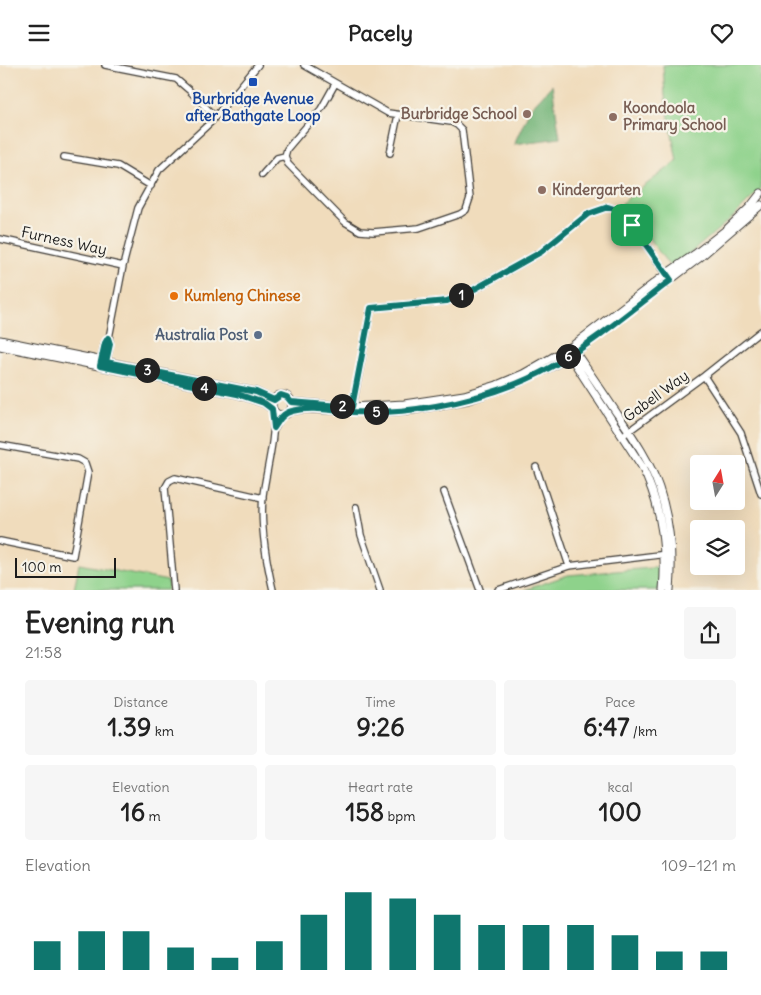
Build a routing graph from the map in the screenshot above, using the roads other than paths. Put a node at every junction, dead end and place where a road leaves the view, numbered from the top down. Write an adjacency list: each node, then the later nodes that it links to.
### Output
1 (105, 65): 6 (street)
2 (258, 65): 6 (street)
3 (304, 65): 4 (street)
4 (335, 84): 5 (street); 8 (street)
5 (398, 115): 7 (street); 8 (street)
6 (215, 117): 11 (street)
7 (390, 153)
8 (285, 156): 10 (street)
9 (64, 157): 11 (street)
10 (262, 175)
11 (151, 186): 15 (street)
12 (761, 193): 16 (street)
13 (761, 205): 16 (street)
14 (0, 239): 15 (street, Furness Way)
15 (124, 266): 21 (street)
16 (669, 277): 20 (street); 25 (street)
17 (761, 331): 22 (street, Gabell Way)
18 (0, 340): 21 (street)
19 (0, 346): 21 (street)
20 (571, 351): 25 (street); 30 (street); 31 (street)
21 (103, 364): 23 (street); 26 (street)
22 (704, 376): 30 (street, Gabell Way); 35 (street, Gabell Way)
23 (274, 400): 24 (street); 26 (street)
24 (291, 402): 25 (street); 27 (street)
25 (352, 409): 27 (street)
26 (273, 410): 28 (street); 29 (street)
27 (290, 411): 28 (street)
28 (282, 415): 29 (street)
29 (274, 428): 36 (street)
30 (629, 431): 31 (street, Gabell Way); 39 (street)
31 (622, 436): 39 (street)
32 (0, 445): 38 (street)
33 (536, 467): 40 (street)
34 (444, 492): 44 (street)
35 (761, 494)
36 (263, 497): 41 (street); 42 (street)
37 (356, 507): 43 (street)
38 (0, 541)
39 (668, 554): 40 (street); 46 (street); 47 (street)
40 (569, 566): 45 (street)
41 (174, 590)
42 (273, 590)
43 (380, 590)
44 (480, 590)
45 (498, 590)
46 (664, 590)
47 (670, 590)

